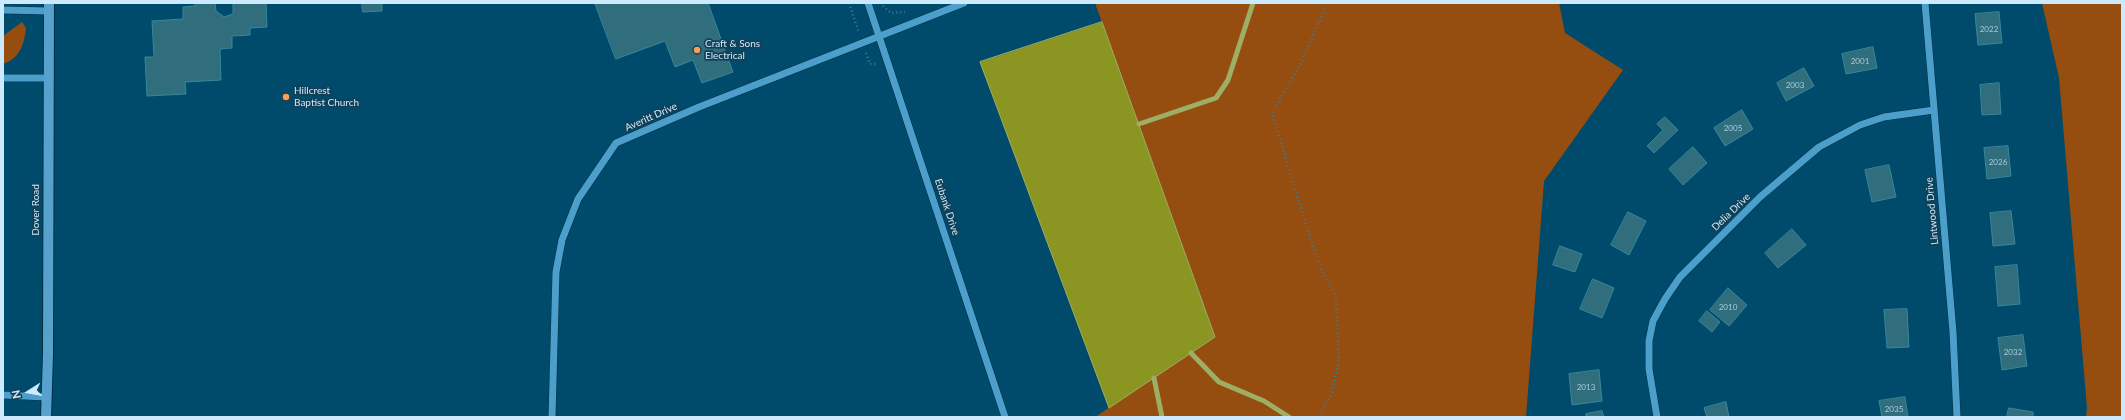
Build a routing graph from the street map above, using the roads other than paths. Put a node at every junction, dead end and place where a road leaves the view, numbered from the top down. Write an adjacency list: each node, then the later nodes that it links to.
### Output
1 (868, 3): 6 (street, Eubank Drive)
2 (964, 3): 6 (street, Averitt Drive)
3 (1924, 3): 9 (street, Lintwood Drive)
4 (49, 7): 5 (street); 8 (main road, Dover Road)
5 (3, 10)
6 (879, 35): 13 (street, Averitt Drive); 14 (street, Eubank Drive)
7 (3, 78): 8 (street)
8 (48, 78): 11 (main road, Dover Road)
9 (1934, 110): 15 (street, Delia Drive); 16 (street, Lintwood Drive)
10 (3, 395): 11 (street)
11 (46, 397): 12 (main road, Dover Road)
12 (46, 417)
13 (552, 417)
14 (1006, 417)
15 (1657, 417)
16 (1957, 417)

